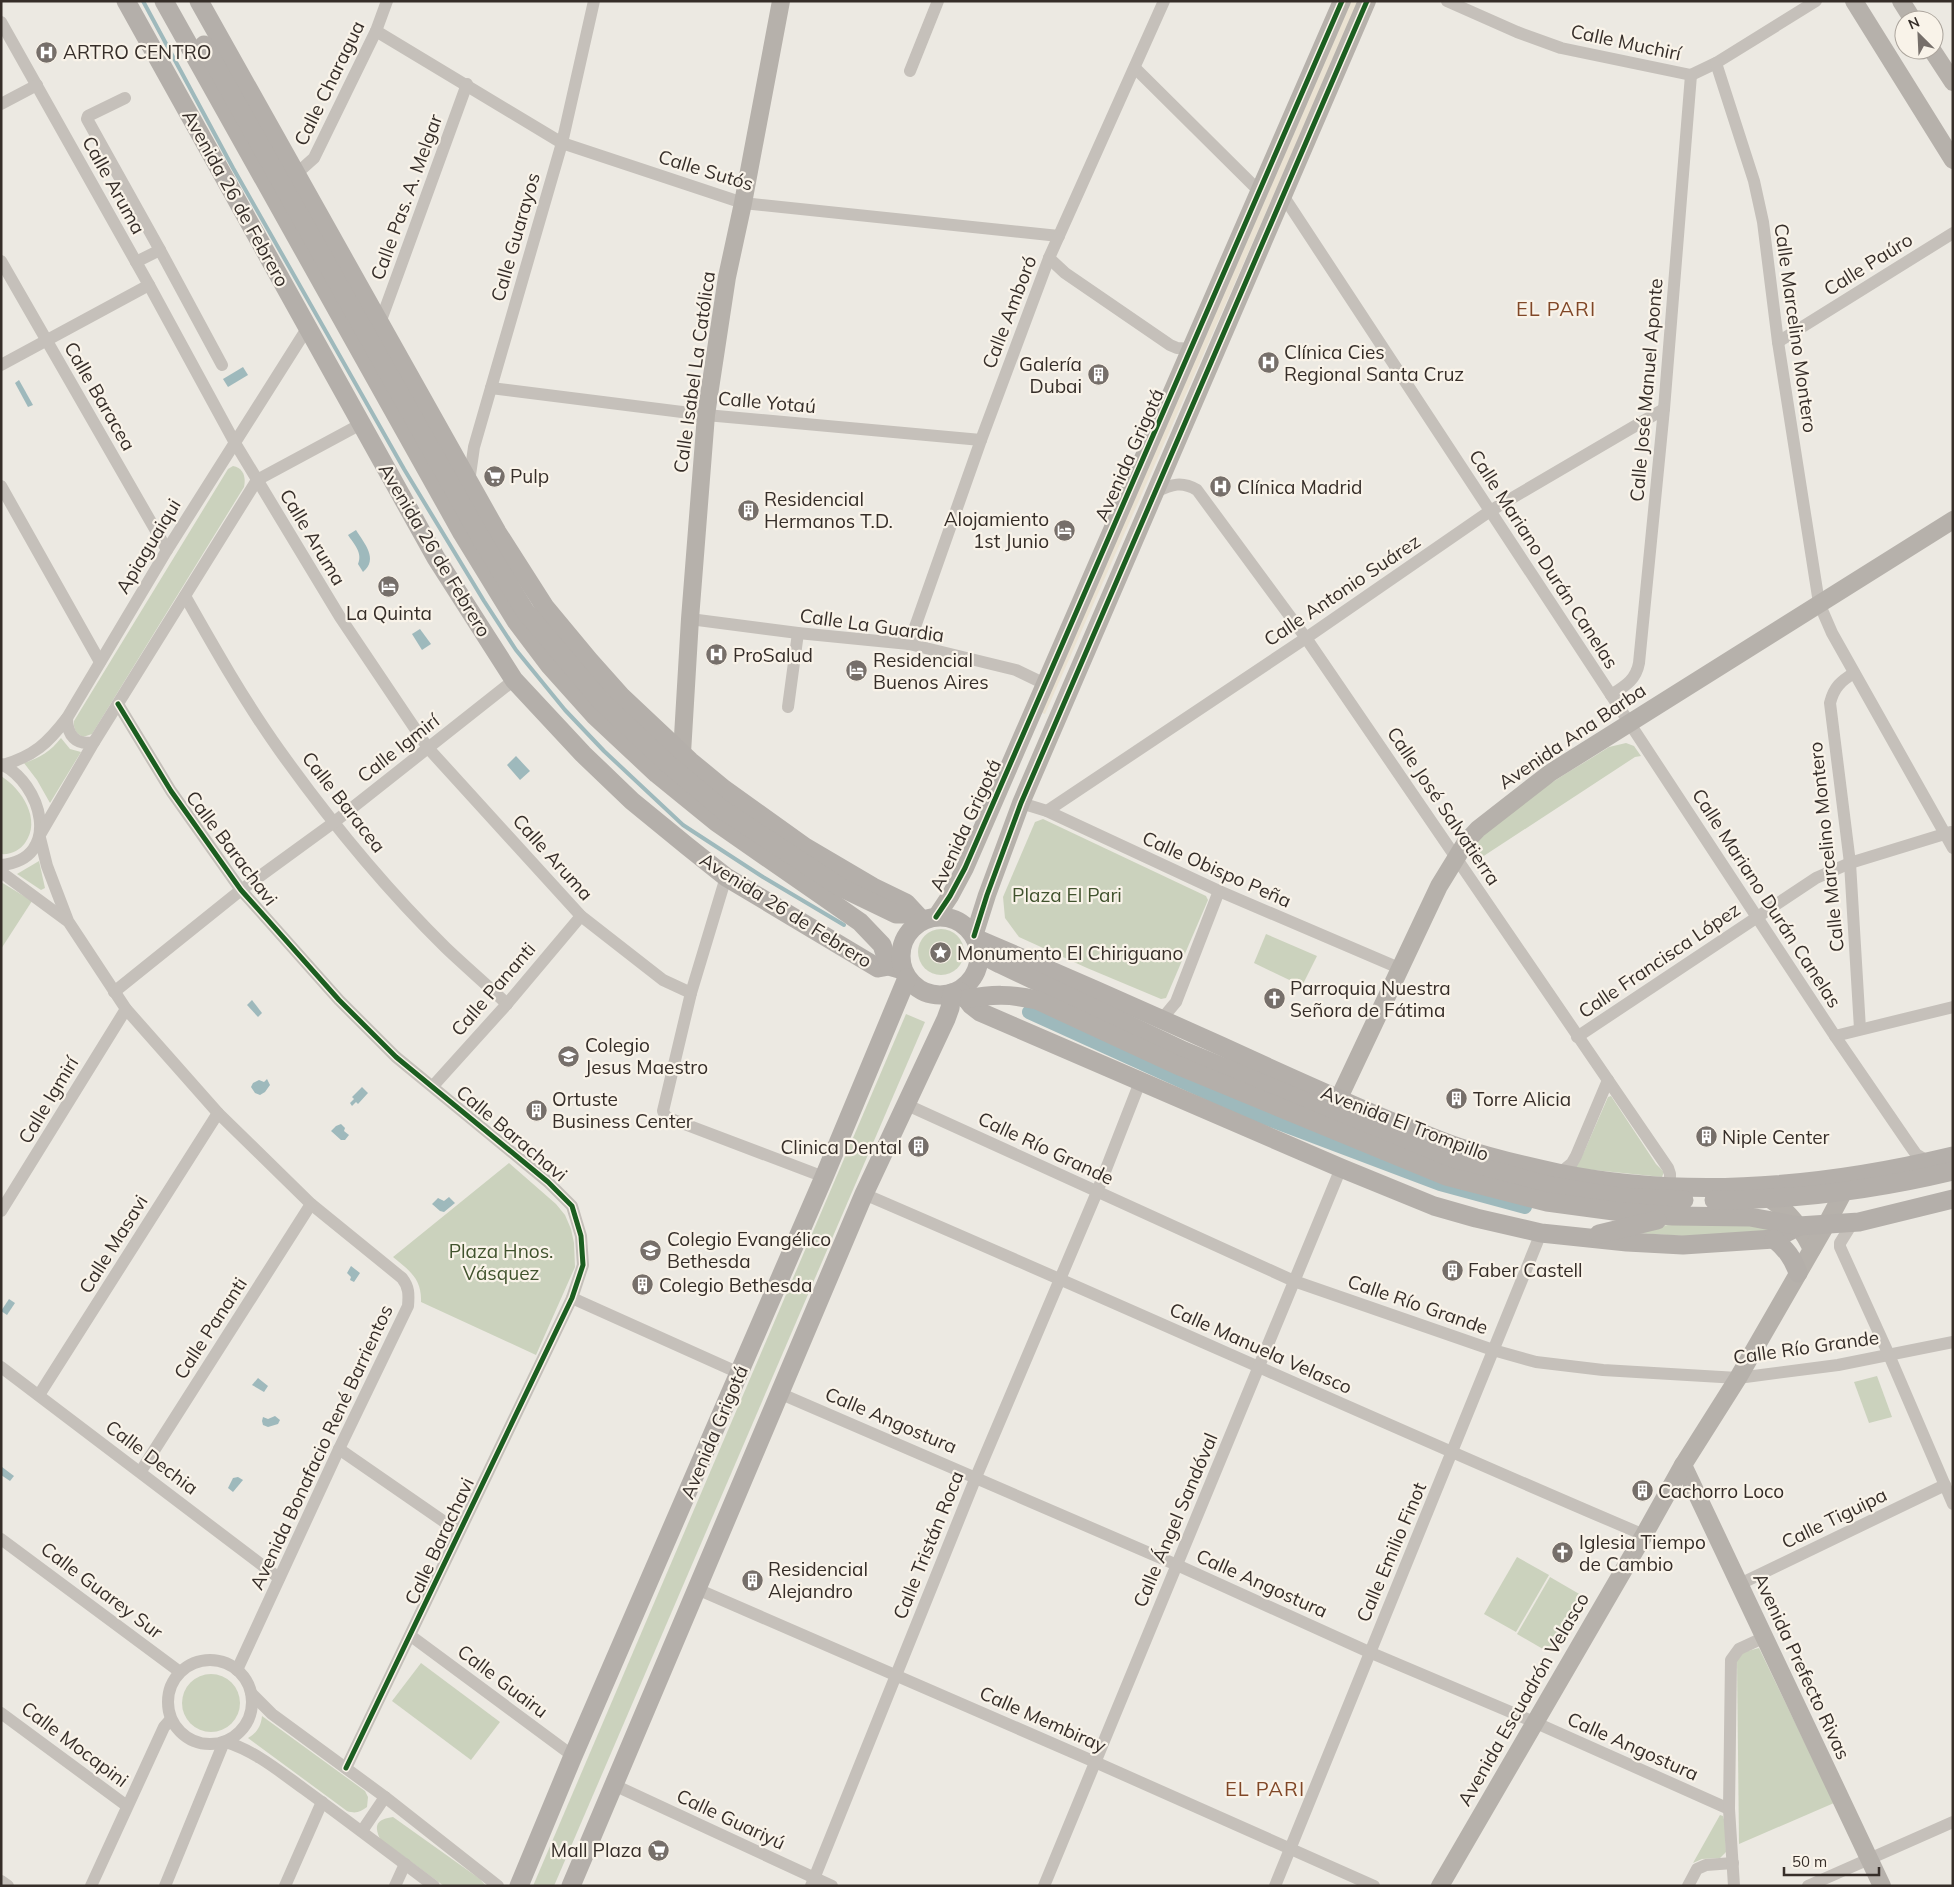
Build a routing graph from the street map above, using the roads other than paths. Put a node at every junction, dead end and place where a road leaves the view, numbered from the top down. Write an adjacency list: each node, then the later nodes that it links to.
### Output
1 (126, 1): 43 (main road, Avenida 26 de Febrero)
2 (164, 1): 101 (main road, Avenida 26 de Febrero)
3 (179, 1): 41 (main road)
4 (387, 1): 16 (street, Calle Charagua)
5 (594, 1): 27 (street, Calle Guarayos)
6 (781, 1): 32 (street, Calle Isabel La Católica)
7 (938, 1): 20 (street)
8 (1164, 1): 19 (street, Calle Amboró)
9 (1342, 1): 30 (street, Avenida Grigotá)
10 (1367, 1): 31 (street, Avenida Grigotá)
11 (1447, 1): 21 (street, Calle Muchirí)
12 (1816, 1): 18 (street, Calle Muchirí)
13 (1854, 1): 28 (street)
14 (205, 5): 29 (main road)
15 (1, 22): 24 (street, Calle Aruma)
16 (376, 31): 23 (street, Calle Sutós); 29 (street, Calle Charagua)
17 (1939, 60): 22 (street)
18 (1716, 63): 21 (street, Calle Muchirí); 45 (street, Calle Marcelino Montero)
19 (1135, 68): 30 (street); 34 (street, Calle Amboró)
20 (910, 71)
21 (1690, 75): 50 (street, Calle José Manuel Aponte)
22 (1953, 82)
23 (467, 84): 27 (street, Calle Sutós); 42 (street, Calle Pas. A. Melgar)
24 (36, 85): 26 (street); 39 (street, Calle Aruma)
25 (126, 98): 35 (street)
26 (1, 104)
27 (562, 142): 32 (street, Calle Sutós); 49 (street, Calle Guarayos)
28 (1953, 160)
29 (295, 175): 36 (main road)
30 (1260, 192): 46 (street, Avenida Grigotá)
31 (1284, 197): 58 (street, Avenida Grigotá); 59 (street, Calle Mariano Durán Canelas)
32 (743, 203): 34 (street, Calle Sutós); 51 (street, Calle Isabel La Católica)
33 (1953, 233): 45 (street, Calle Paúro)
34 (1059, 236): 37 (street, Calle Amboró)
35 (160, 250): 39 (street); 48 (street)
36 (341, 254): 41 (main road); 42 (main road)
37 (1049, 258): 46 (street); 53 (street, Calle Amboró)
38 (1, 261): 44 (street, Calle Baracea)
39 (136, 262): 40 (street, Calle Aruma)
40 (149, 285): 44 (street); 54 (street, Calle Aruma)
41 (350, 304): 97 (main road)
42 (380, 323): 56 (main road)
43 (308, 327): 52 (main road, Avenida 26 de Febrero); 54 (street, Apiaguaiqui)
44 (46, 341): 47 (street); 61 (street, Calle Baracea)
45 (1778, 342): 63 (street, Calle Marcelino Montero)
46 (1192, 349): 71 (street, Avenida Grigotá)
47 (1, 365)
48 (222, 365)
49 (490, 388): 51 (street, Calle Yotaú); 56 (street, Calle Guarayos)
50 (1664, 409): 59 (street, Calle Antonio Suárez); 72 (street, Calle José Manuel Aponte)
51 (706, 415): 53 (street, Calle Yotaú); 64 (street, Calle Isabel La Católica)
52 (361, 424): 55 (street); 70 (main road, Avenida 26 de Febrero)
53 (981, 440): 67 (street, Calle Amboró)
54 (235, 443): 55 (street, Calle Aruma); 61 (street, Apiaguaiqui)
55 (257, 480): 62 (street); 79 (street, Calle Aruma)
56 (469, 482): 80 (main road)
57 (1, 486): 68 (street)
58 (1156, 492): 66 (street, Calle José Salvatierra); 82 (street, Avenida Grigotá)
59 (1490, 511): 66 (street, Calle Antonio Suárez); 72 (street, Calle Mariano Durán Canelas)
60 (1953, 520): 63 (street, Avenida Ana Barba)
61 (167, 550): 68 (street, Apiaguaiqui)
62 (186, 596): 73 (street); 84 (street, Calle Baracea)
63 (1819, 603): 69 (street, Calle Marcelino Montero); 77 (street, Avenida Ana Barba)
64 (690, 619): 65 (street, Calle La Guardia); 80 (street, Calle Isabel La Católica)
65 (798, 633): 67 (street, Calle La Guardia); 74 (street)
66 (1306, 638): 83 (street, Calle Antonio Suárez); 88 (street, Calle José Salvatierra)
67 (909, 644): 71 (street, Calle La Guardia)
68 (100, 662): 75 (street, Apiaguaiqui)
69 (1854, 673): 85 (street, Calle Marcelino Montero); 89 (street, Calle Marcelino Montero)
70 (514, 680): 79 (street, Calle Igmirí); 92 (main road, Avenida 26 de Febrero)
71 (1045, 684): 76 (street, Avenida Grigotá)
72 (1611, 695): 77 (street, Calle Mariano Durán Canelas)
73 (118, 704): 78 (street); 93 (street, Calle Barachavi)
74 (788, 707)
75 (67, 718): 78 (street); 81 (street, Apiaguaiqui)
76 (1029, 722): 82 (street); 97 (street, Avenida Grigotá)
77 (1629, 722): 88 (street, Avenida Ana Barba); 96 (street, Calle Mariano Durán Canelas)
78 (94, 742): 86 (street)
79 (428, 748): 84 (street, Calle Igmirí); 95 (street, Calle Aruma)
80 (682, 753): 97 (main road)
81 (2, 764): 86 (street, Avenida Bonafacio René Barrientos)
82 (1019, 809): 83 (street, Calle Obispo Peña); 99 (street, Avenida Grigotá)
83 (1047, 811): 94 (street, Calle Obispo Peña)
84 (334, 823): 93 (street, Calle Igmirí); 105 (street, Calle Baracea)
85 (1949, 833): 87 (street, Calle Marcelino Montero); 89 (street, Calle Francisca López)
86 (41, 836): 90 (street); 98 (street, Avenida Bonafacio René Barrientos)
87 (1953, 848)
88 (1456, 857): 100 (street, Avenida Ana Barba); 111 (street, Calle José Salvatierra)
89 (1850, 863): 96 (street, Calle Francisca López); 109 (street, Calle Marcelino Montero)
90 (1, 865)
91 (1, 872): 98 (street, Avenida Bonafacio René Barrientos)
92 (726, 876): 101 (main road, Avenida 26 de Febrero); 103 (street)
93 (241, 890): 102 (street, Calle Igmirí); 115 (street, Calle Barachavi)
94 (1219, 891): 100 (street, Calle Obispo Peña); 108 (street)
95 (581, 916): 103 (street, Calle Aruma); 105 (street, Calle Pananti)
96 (1757, 916): 110 (street, Calle Mariano Durán Canelas); 111 (street, Calle Francisca López)
97 (925, 917): 99 (main road); 101 (main road)
98 (68, 921): 102 (street, Avenida Bonafacio René Barrientos)
99 (976, 942): 104 (main road); 108 (main road, Avenida El Trompillo); 118 (main road, Avenida El Trompillo)
100 (1399, 968): 116 (street, Avenida Ana Barba)
101 (900, 971): 104 (main road); 124 (main road, Avenida Grigotá)
102 (114, 992): 107 (street, Avenida Bonafacio René Barrientos)
103 (691, 993): 124 (street)
104 (959, 994): 114 (main road, Avenida El Trompillo); 117 (main road); 134 (main road, Avenida El Trompillo)
105 (507, 1004): 115 (street, Calle Pananti)
106 (1953, 1007): 109 (street)
107 (126, 1009): 119 (street, Avenida Bonafacio René Barrientos); 133 (street, Calle Igmirí)
108 (1158, 1018): 112 (main road, Avenida El Trompillo)
109 (1860, 1028): 110 (street)
110 (1835, 1036): 121 (street, Calle Mariano Durán Canelas)
111 (1577, 1037): 113 (street, Calle José Salvatierra)
112 (1278, 1072): 116 (main road, Avenida El Trompillo); 118 (main road)
113 (1608, 1080): 125 (street); 126 (street, Calle José Salvatierra)
114 (1140, 1082): 122 (main road, Avenida El Trompillo); 127 (street, Calle Tristán Roca)
115 (433, 1086): 145 (street, Calle Barachavi)
116 (1338, 1100): 125 (main road, Avenida El Trompillo)
117 (905, 1104): 127 (street, Calle Río Grande); 129 (main road)
118 (1313, 1105): 125 (main road, Avenida El Trompillo)
119 (218, 1113): 132 (street, Avenida Bonafacio René Barrientos); 154 (street, Calle Masavi)
120 (1953, 1156): 121 (main road, Avenida El Trompillo)
121 (1929, 1162): 126 (main road, Avenida El Trompillo)
122 (1341, 1168): 138 (main road, Avenida El Trompillo); 144 (street, Calle Ángel Sandóval)
123 (1953, 1171): 128 (main road, Avenida El Trompillo)
124 (824, 1177): 151 (main road, Avenida Grigotá)
125 (1555, 1179): 126 (main road, Avenida El Trompillo); 131 (main road, Avenida El Trompillo)
126 (1670, 1186)
127 (1097, 1192): 143 (street, Calle Tristán Roca); 144 (street, Calle Río Grande)
128 (1842, 1193): 131 (main road, Avenida El Trompillo); 136 (street, Avenida Escuadrón Velasco)
129 (864, 1194): 143 (street, Calle Manuela Velasco); 153 (main road)
130 (1953, 1199): 135 (main road, Avenida El Trompillo)
131 (1771, 1200): 137 (street)
132 (311, 1204): 155 (street, Avenida Bonafacio René Barrientos); 158 (street, Calle Pananti)
133 (1, 1211)
134 (1673, 1216): 137 (main road, Avenida El Trompillo); 139 (main road)
135 (1853, 1222): 136 (main road, Avenida El Trompillo); 148 (street)
136 (1826, 1225): 137 (main road, Avenida El Trompillo); 141 (street, Avenida Escuadrón Velasco)
137 (1800, 1226): 140 (main road, Avenida El Trompillo); 141 (street)
138 (1541, 1233): 139 (main road, Avenida El Trompillo); 147 (street, Calle Emilio Finot)
139 (1583, 1238): 140 (main road, Avenida El Trompillo)
140 (1774, 1239): 142 (main road)
141 (1812, 1249): 142 (street, Avenida Escuadrón Velasco)
142 (1798, 1273): 152 (street, Avenida Escuadrón Velasco)
143 (1061, 1278): 150 (street, Calle Manuela Velasco); 159 (street, Calle Tristán Roca)
144 (1294, 1281): 147 (street, Calle Río Grande); 150 (street, Calle Ángel Sandóval)
145 (572, 1298): 151 (street); 162 (street, Calle Barachavi)
146 (1953, 1342): 148 (street, Calle Río Grande)
147 (1493, 1350): 152 (street, Calle Río Grande); 156 (street, Calle Emilio Finot)
148 (1889, 1355): 152 (street, Calle Río Grande); 160 (street)
149 (1, 1367): 154 (street, Calle Dechia)
150 (1258, 1368): 156 (street, Calle Manuela Velasco); 165 (street, Calle Ángel Sandóval)
151 (739, 1373): 180 (main road, Avenida Grigotá)
152 (1738, 1378): 157 (street, Avenida Escuadrón Velasco)
153 (779, 1393): 159 (street, Calle Angostura); 168 (main road)
154 (39, 1395): 158 (street, Calle Dechia)
155 (339, 1449): 162 (street); 166 (street, Avenida Bonafacio René Barrientos)
156 (1452, 1454): 163 (street, Calle Manuela Velasco); 171 (street, Calle Emilio Finot)
157 (1683, 1464): 163 (street, Avenida Escuadrón Velasco); 167 (street, Avenida Prefecto Rivas)
158 (141, 1471): 166 (street, Calle Dechia)
159 (976, 1477): 165 (street, Calle Angostura); 174 (street, Calle Tristán Roca)
160 (1945, 1485): 161 (street); 167 (street, Calle Tiguipa)
161 (1953, 1504)
162 (459, 1532): 169 (street, Calle Barachavi)
163 (1644, 1535): 178 (street, Avenida Escuadrón Velasco)
164 (1, 1539): 173 (street, Calle Guarey Sur)
165 (1177, 1565): 171 (street, Calle Angostura); 181 (street, Calle Ángel Sandóval)
166 (280, 1578): 172 (street, Avenida Bonafacio René Barrientos)
167 (1740, 1584): 170 (street, Avenida Prefecto Rivas)
168 (697, 1589): 174 (street, Calle Membiray); 183 (main road)
169 (411, 1636): 180 (street, Calle Guairu); 182 (street, Calle Barachavi)
170 (1765, 1637): 187 (street); 191 (street, Avenida Prefecto Rivas)
171 (1369, 1652): 178 (street, Calle Angostura); 190 (street, Calle Emilio Finot)
172 (237, 1670): 173 (street); 175 (street)
173 (180, 1672): 177 (street)
174 (895, 1675): 181 (street, Calle Membiray); 195 (street, Calle Tristán Roca)
175 (251, 1693): 179 (street); 182 (street)
176 (1, 1713): 186 (street, Calle Mocapini)
177 (171, 1719): 179 (street); 186 (street)
178 (1534, 1722): 187 (street, Calle Angostura); 209 (street, Avenida Escuadrón Velasco)
179 (225, 1742): 185 (street); 200 (street)
180 (573, 1756): 197 (main road, Avenida Grigotá)
181 (1095, 1762): 190 (street, Calle Membiray); 206 (street, Calle Ángel Sandóval)
182 (346, 1768): 184 (street)
183 (614, 1785): 195 (street, Calle Guariyú); 204 (main road)
184 (385, 1796): 189 (street); 196 (street)
185 (322, 1802): 189 (street); 201 (street)
186 (126, 1806): 199 (street)
187 (1729, 1809): 192 (street)
188 (1953, 1822): 191 (street)
189 (362, 1831): 193 (street)
190 (1291, 1848): 207 (street, Calle Emilio Finot); 208 (street, Calle Membiray)
191 (1869, 1859): 212 (street); 213 (street, Avenida Prefecto Rivas)
192 (1733, 1863): 210 (street); 211 (street)
193 (405, 1864): 202 (street); 203 (street)
194 (1, 1881): 198 (street)
195 (813, 1882): 205 (street, Calle Guariyú)
196 (494, 1884)
197 (520, 1885)
198 (8, 1886)
199 (91, 1886)
200 (165, 1886)
201 (285, 1886)
202 (395, 1886)
203 (434, 1886)
204 (571, 1886)
205 (832, 1886)
206 (1044, 1886)
207 (1275, 1886)
208 (1374, 1886)
209 (1440, 1886)
210 (1688, 1886)
211 (1734, 1886)
212 (1808, 1886)
213 (1882, 1886)

